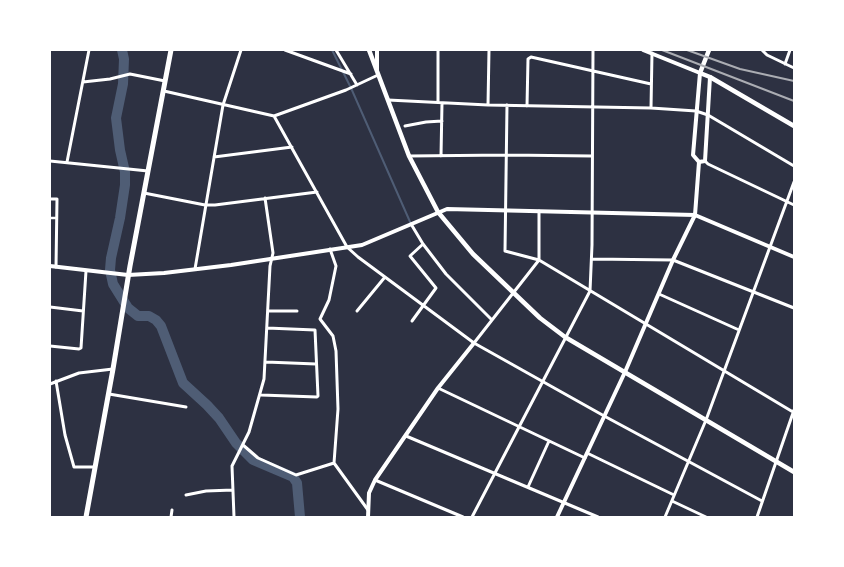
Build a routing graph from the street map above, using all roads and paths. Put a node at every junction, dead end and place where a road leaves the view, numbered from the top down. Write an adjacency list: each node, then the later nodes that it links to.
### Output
1 (89, 50): 24 (street)
2 (171, 50): 23 (main road)
3 (241, 50): 31 (street)
4 (285, 50): 20 (street)
5 (336, 50): 20 (street)
6 (369, 50): 21 (main road)
7 (377, 50): 21 (street)
8 (438, 50): 29 (street)
9 (489, 50): 32 (street)
10 (593, 50): 18 (street)
11 (643, 50): 15 (street)
12 (709, 50): 19 (main road)
13 (762, 50): 16 (street)
14 (790, 50): 16 (street)
15 (652, 53): 19 (street); 25 (street)
16 (785, 64): 17 (street)
17 (794, 68)
18 (592, 71): 25 (street); 34 (street); 35 (street)
19 (700, 72): 22 (main road); 37 (street)
20 (351, 74): 26 (street)
21 (378, 74): 26 (street); 28 (main road)
22 (710, 77): 38 (street); 42 (main road)
23 (165, 81): 24 (street); 27 (main road)
24 (82, 82): 51 (street)
25 (651, 84): 36 (street)
26 (357, 85): 39 (street)
27 (163, 91): 31 (street); 54 (main road)
28 (387, 100): 29 (street); 45 (main road)
29 (438, 102): 30 (street)
30 (442, 103): 32 (street); 40 (street)
31 (224, 105): 39 (street); 48 (street)
32 (488, 105): 33 (street)
33 (507, 105): 34 (street); 44 (street)
34 (527, 106): 35 (street)
35 (593, 108): 36 (street); 47 (street)
36 (651, 108): 37 (street)
37 (696, 111): 38 (street); 52 (street)
38 (708, 115): 49 (street); 53 (street)
39 (274, 116): 43 (street)
40 (442, 121): 41 (street); 46 (street)
41 (405, 126)
42 (794, 126)
43 (292, 148): 48 (street); 56 (street)
44 (507, 155): 46 (street); 47 (street); 63 (street)
45 (409, 156): 46 (street); 65 (main road)
46 (441, 156)
47 (592, 156): 66 (street)
48 (214, 157): 61 (street)
49 (705, 160): 52 (street); 60 (street)
50 (50, 161): 51 (street)
51 (67, 162): 54 (street)
52 (699, 162): 67 (street)
53 (794, 166)
54 (148, 171): 57 (main road)
55 (794, 182): 60 (street)
56 (317, 192): 58 (street); 74 (street)
57 (144, 193): 61 (street); 86 (main road)
58 (265, 198): 61 (street); 78 (street)
59 (50, 199): 69 (street)
60 (787, 202): 62 (street); 75 (street)
61 (205, 205): 84 (street)
62 (794, 205)
63 (506, 211): 64 (street); 65 (street); 80 (street)
64 (539, 211): 66 (street); 80 (street)
65 (438, 212): 70 (street); 90 (main road)
66 (591, 212): 67 (street); 79 (street)
67 (695, 215): 75 (street); 81 (street)
68 (50, 218): 69 (street)
69 (56, 218): 72 (street)
70 (411, 224): 73 (street); 74 (street)
71 (50, 238): 72 (street)
72 (56, 238): 83 (street)
73 (423, 244): 92 (street); 99 (street)
74 (347, 247): 76 (street); 87 (street)
75 (770, 247): 77 (street); 89 (street)
76 (330, 249): 78 (street); 129 (street)
77 (794, 257)
78 (272, 258): 84 (street); 96 (street)
79 (592, 259): 81 (street); 88 (street)
80 (539, 260): 88 (street); 90 (street)
81 (673, 260): 89 (street); 91 (street)
82 (50, 266): 83 (street)
83 (56, 267): 85 (street)
84 (195, 269): 86 (street)
85 (86, 271): 86 (street); 95 (street)
86 (128, 275): 109 (main road)
87 (385, 277): 92 (street); 98 (street)
88 (590, 291): 101 (street); 104 (street)
89 (754, 291): 94 (street); 103 (street)
90 (513, 293): 99 (street); 104 (main road)
91 (659, 294): 101 (street); 103 (street)
92 (424, 306): 100 (street); 105 (street)
93 (50, 307): 95 (street)
94 (794, 308)
95 (83, 311): 106 (street)
96 (268, 311): 97 (street); 102 (street)
97 (297, 311)
98 (356, 311)
99 (492, 320): 105 (street)
100 (412, 321)
101 (646, 323): 110 (street); 111 (street)
102 (267, 328): 107 (street); 108 (street)
103 (739, 330): 111 (street)
104 (564, 337): 110 (main road); 113 (street)
105 (474, 343): 113 (street); 115 (street)
106 (50, 346)
107 (266, 362): 108 (street); 117 (street)
108 (316, 364): 117 (street)
109 (113, 368): 112 (street); 116 (main road)
110 (625, 372): 120 (street); 121 (main road)
111 (725, 372): 119 (street); 121 (street)
112 (56, 381): 114 (street); 130 (street)
113 (543, 381): 120 (street); 122 (street)
114 (50, 384)
115 (438, 388): 122 (street); 123 (street)
116 (109, 394): 118 (street); 130 (main road)
117 (261, 395): 125 (street)
118 (186, 407)
119 (794, 411): 128 (street)
120 (605, 416): 126 (street); 127 (street)
121 (706, 420): 127 (street); 128 (main road)
122 (519, 427): 124 (street); 132 (street)
123 (406, 436): 132 (street); 133 (street)
124 (549, 441): 126 (street); 134 (street)
125 (243, 445): 129 (street); 135 (street)
126 (586, 456): 137 (street); 140 (street)
127 (689, 461): 137 (street); 139 (street)
128 (776, 462): 131 (main road); 139 (street)
129 (334, 463): 142 (street)
130 (95, 467): 143 (main road)
131 (794, 472)
132 (494, 473): 134 (street); 148 (street)
133 (375, 480): 142 (street); 147 (street)
134 (528, 487): 140 (street)
135 (233, 490): 136 (street); 145 (street)
136 (186, 495)
137 (674, 495): 138 (street)
138 (672, 501): 151 (street); 152 (street)
139 (762, 501): 153 (street)
140 (564, 503): 149 (street); 150 (street)
141 (172, 510): 144 (street)
142 (368, 510): 146 (street)
143 (86, 517)
144 (171, 517)
145 (234, 517)
146 (368, 517)
147 (463, 517)
148 (472, 517)
149 (557, 517)
150 (598, 517)
151 (664, 517)
152 (706, 517)
153 (757, 517)

